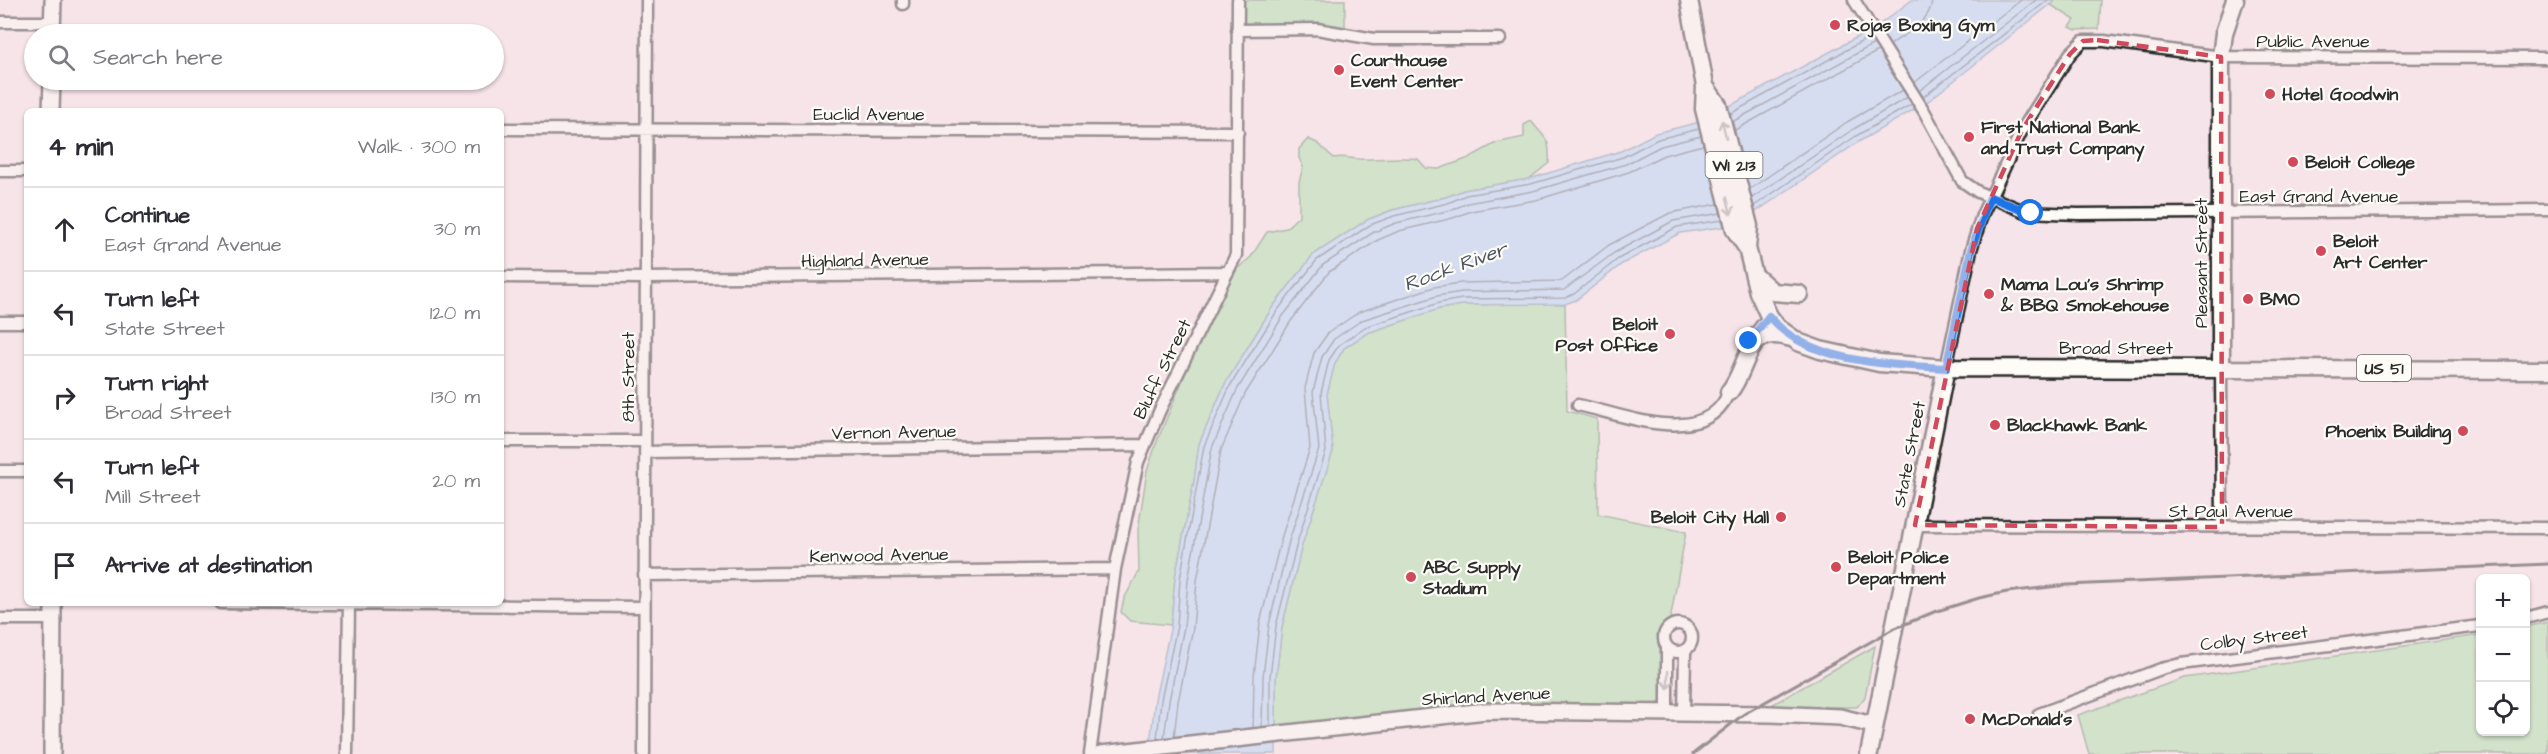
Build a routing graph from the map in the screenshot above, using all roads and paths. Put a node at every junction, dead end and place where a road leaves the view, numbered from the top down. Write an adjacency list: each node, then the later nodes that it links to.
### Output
1 (53, 0): 8 (street)
2 (647, 0): 18 (street, 8th Street)
3 (1238, 0): 10 (street, Bluff Street)
4 (1689, 0): 26 (main road, Broad Street / WI 213)
5 (1854, 0): 22 (street, East Grand Avenue)
6 (2235, 0): 13 (main road, Pleasant Street)
7 (0, 22): 9 (street)
8 (53, 24)
9 (24, 25)
10 (1237, 30): 11 (street); 19 (street, Bluff Street)
11 (1500, 39)
12 (2079, 44): 13 (street, Public Avenue); 22 (street, State Street)
13 (2221, 57): 14 (street, Public Avenue); 24 (main road, Pleasant Street)
14 (2548, 58)
15 (52, 90): 16 (street)
16 (51, 108)
17 (504, 129): 18 (street, Euclid Avenue)
18 (645, 131): 19 (street, Euclid Avenue); 28 (street, 8th Street)
19 (1238, 132): 25 (street, Bluff Street)
20 (0, 171): 21 (street)
21 (24, 171)
22 (1990, 197): 24 (street, East Grand Avenue); 34 (street, State Street)
23 (2548, 210): 24 (street, East Grand Avenue)
24 (2221, 213): 35 (main road, Pleasant Street)
25 (1228, 272): 28 (street, Highland Avenue); 40 (street, Bluff Street)
26 (1753, 274): 29 (main road); 30 (main road, Broad Street / WI 213)
27 (504, 277): 28 (street, Highland Avenue)
28 (645, 278): 41 (street, 8th Street)
29 (1800, 294)
30 (1769, 316): 33 (main road, Broad Street / WI 213); 37 (street)
31 (0, 322): 32 (street)
32 (24, 322)
33 (1792, 338): 34 (main road, Broad Street / WI 213); 37 (main road)
34 (1946, 368): 35 (main road, Broad Street); 44 (main road, State Street)
35 (2221, 368): 36 (main road, Broad Street / US 51); 45 (street, Pleasant Street)
36 (2548, 370)
37 (1727, 397): 38 (street)
38 (1578, 405)
39 (504, 441): 41 (street, Vernon Avenue)
40 (1144, 445): 41 (street, Vernon Avenue); 47 (street, Bluff Street)
41 (645, 446): 48 (street, 8th Street)
42 (0, 471): 43 (street)
43 (24, 471)
44 (1915, 525): 45 (street, St Paul Avenue); 63 (main road, State Street)
45 (2222, 527): 46 (street, St Paul Avenue)
46 (2548, 528)
47 (1115, 569): 48 (street, Kenwood Avenue); 67 (street, Bluff Street)
48 (644, 575): 52 (street, 8th Street)
49 (504, 605): 52 (street)
50 (53, 606): 56 (street)
51 (349, 606): 65 (street)
52 (644, 607): 66 (street, 8th Street)
53 (2548, 612): 54 (street)
54 (2530, 617)
55 (0, 619): 56 (street)
56 (53, 619): 64 (street)
57 (2476, 627): 62 (street, Colby Street)
58 (1667, 648): 59 (street); 59 (street); 60 (street, one-way to 60)
59 (1685, 650): 61 (street)
60 (1667, 713): 61 (street, Shirland Avenue); 68 (street, Shirland Avenue)
61 (1684, 713): 63 (street, Shirland Avenue)
62 (2039, 714)
63 (1873, 725): 69 (main road, State Street)
64 (52, 754)
65 (347, 754)
66 (644, 754)
67 (1090, 754)
68 (1101, 754)
69 (1869, 754)

